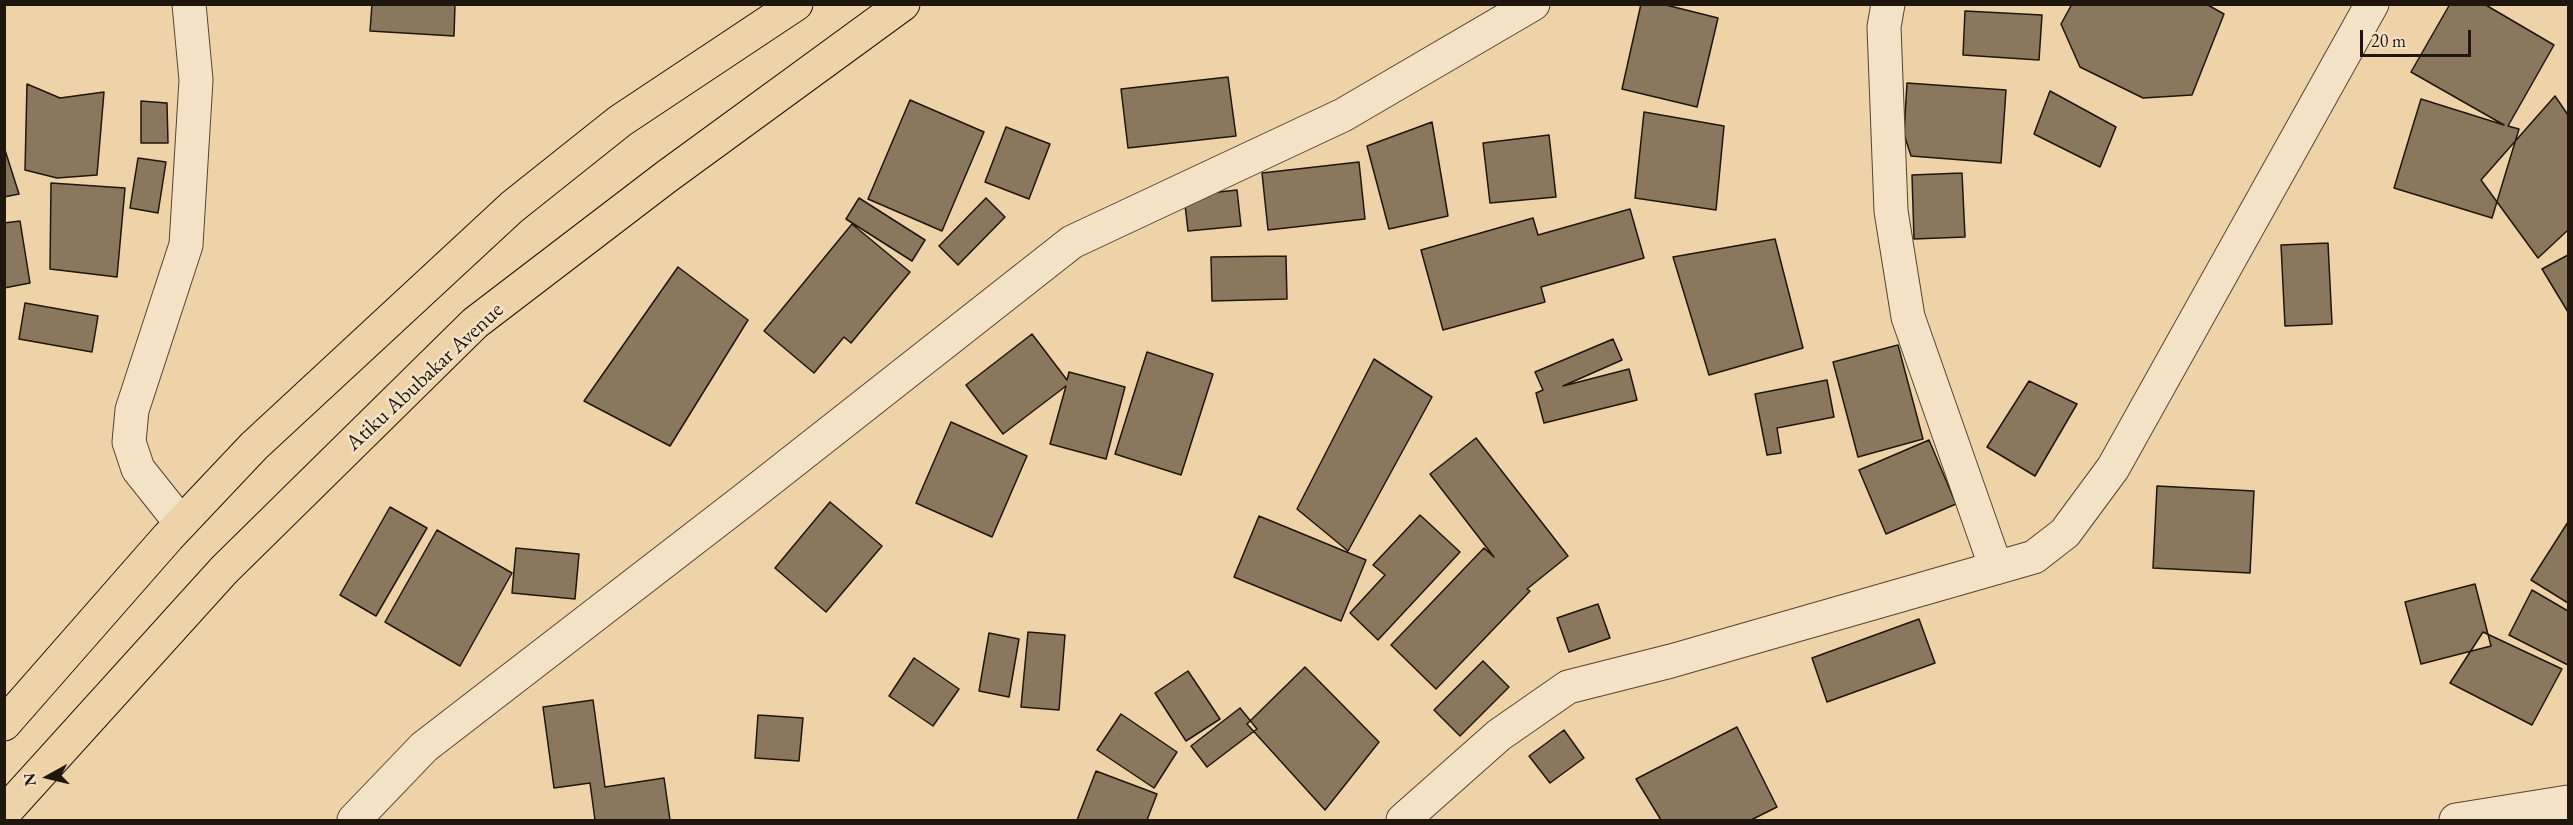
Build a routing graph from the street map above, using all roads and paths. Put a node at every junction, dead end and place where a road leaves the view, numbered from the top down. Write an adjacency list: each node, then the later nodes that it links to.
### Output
1 (189, 4): 7 (street)
2 (796, 4): 7 (main road)
3 (903, 4): 11 (main road, Atiku Abubakar Avenue)
4 (1533, 4): 12 (street)
5 (1888, 4): 8 (street)
6 (2372, 4): 8 (street)
7 (181, 523): 9 (main road)
8 (1996, 568): 13 (street)
9 (4, 724)
10 (2568, 802): 14 (street)
11 (4, 813)
12 (354, 820)
13 (1403, 820)
14 (2456, 820)

